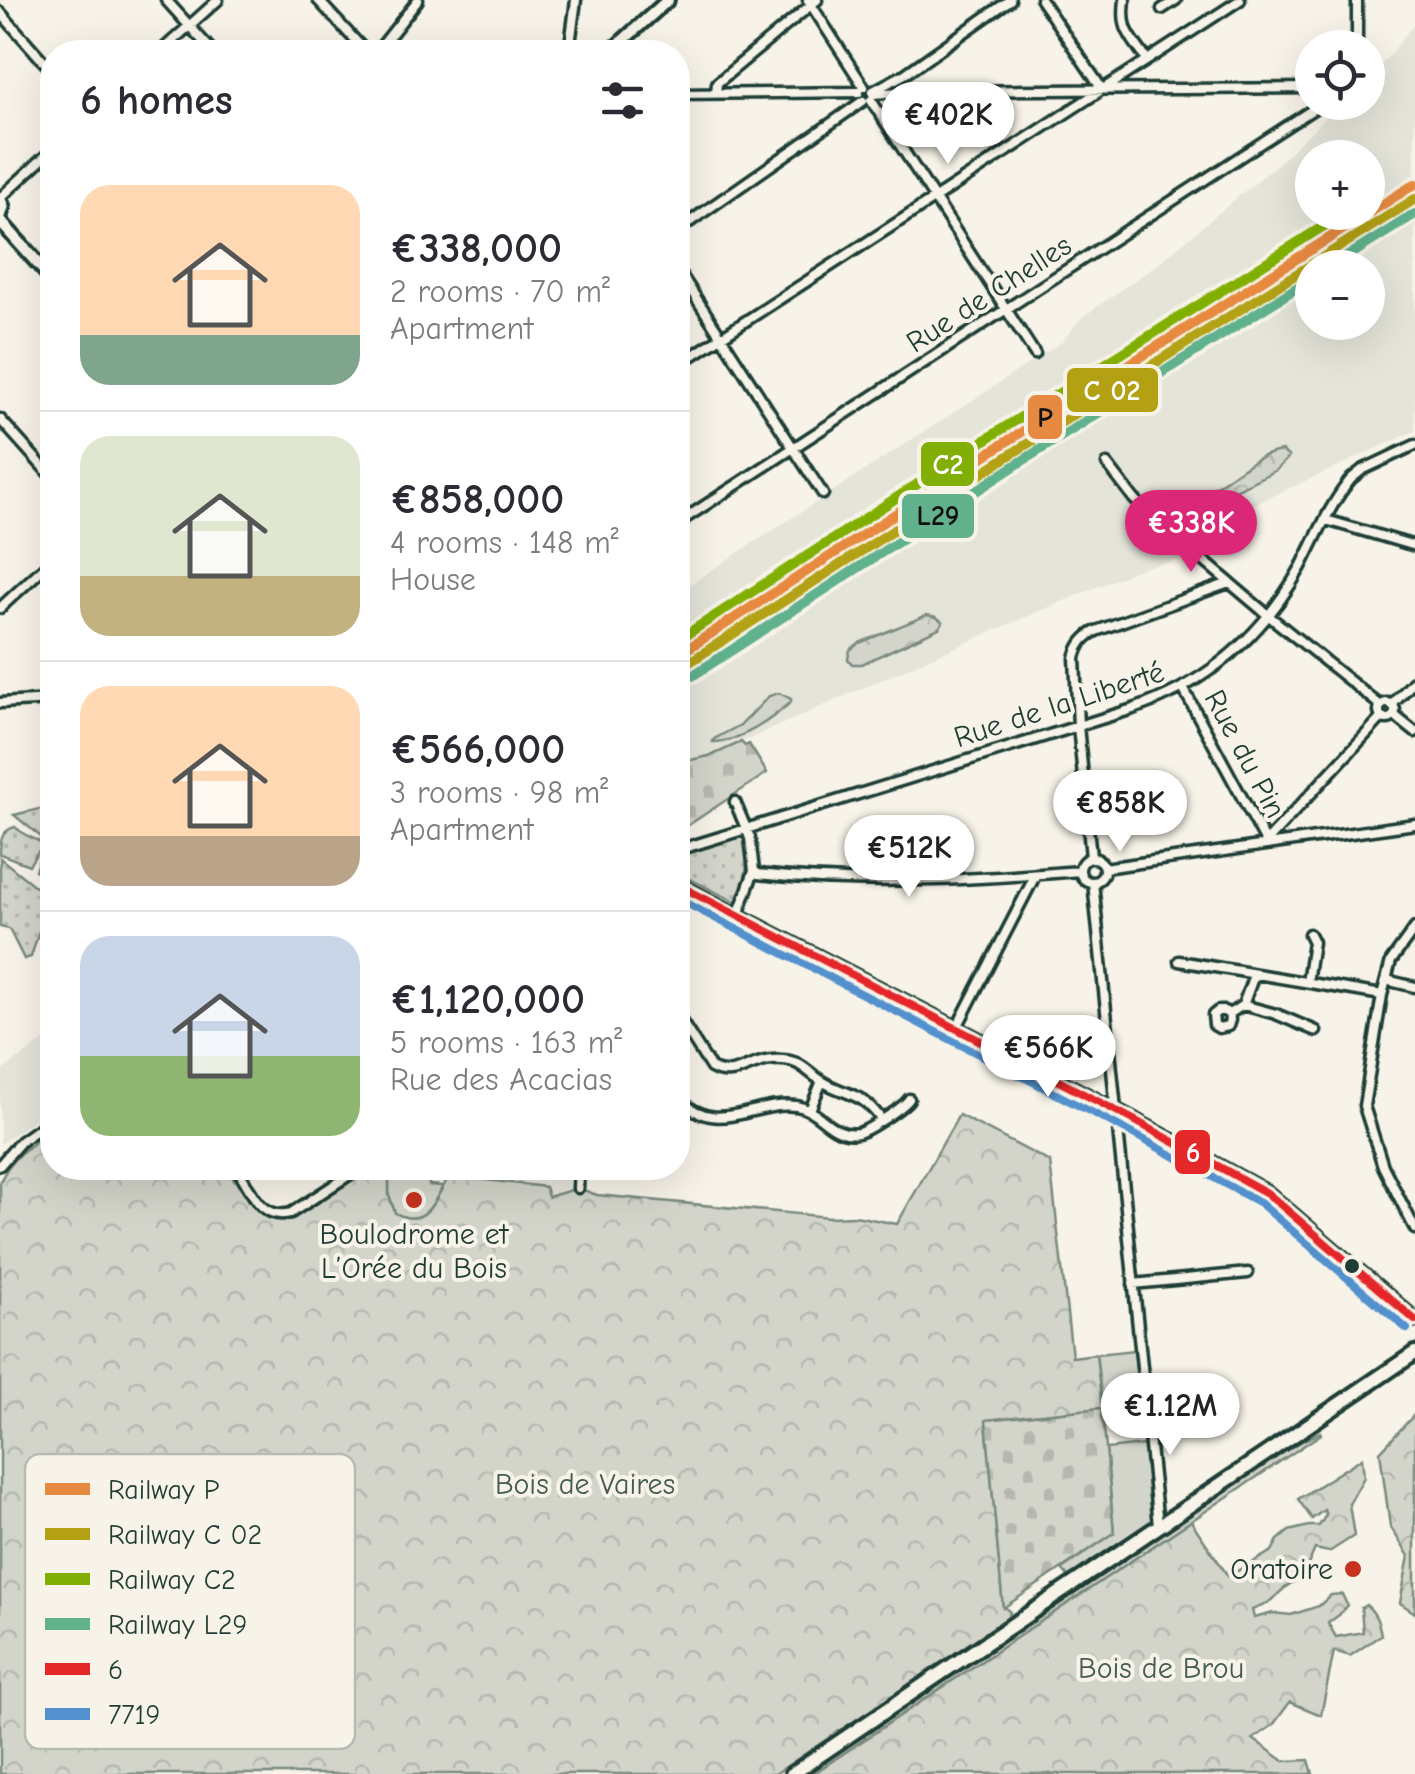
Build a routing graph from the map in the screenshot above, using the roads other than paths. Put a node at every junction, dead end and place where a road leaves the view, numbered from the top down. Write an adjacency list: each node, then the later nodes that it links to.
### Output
1 (166, 0): 16 (street)
2 (218, 0): 16 (street)
3 (318, 0): 20 (street)
4 (418, 0): 21 (street)
5 (576, 0): 22 (street)
6 (668, 0): 23 (street)
7 (1010, 0): 30 (street)
8 (1041, 0): 27 (street)
9 (1125, 0): 25 (street)
10 (1176, 0): 14 (street)
11 (1357, 0): 17 (street)
12 (812, 2): 29 (street); 30 (street)
13 (1234, 2): 25 (street)
14 (1162, 10)
15 (0, 12): 24 (street)
16 (189, 26): 18 (street); 19 (street)
17 (1357, 30)
18 (173, 40)
19 (202, 40)
20 (355, 40)
21 (386, 40)
22 (571, 40)
23 (623, 40)
24 (40, 57)
25 (1147, 60): 27 (street)
26 (1295, 88): 27 (street)
27 (1102, 90): 30 (street); 33 (street)
28 (690, 94): 29 (street)
29 (716, 94): 30 (street)
30 (867, 94): 33 (street); 36 (street)
31 (1296, 120): 39 (street, Rue de Chelles)
32 (40, 161): 34 (street)
33 (935, 198): 39 (street); 40 (street)
34 (0, 199): 35 (main road)
35 (0, 219): 37 (main road)
36 (690, 221)
37 (40, 265)
38 (690, 289): 40 (street)
39 (1007, 309): 41 (street); 45 (street, Rue de Chelles)
40 (721, 337): 42 (street); 45 (street)
41 (1036, 354)
42 (690, 357)
43 (0, 418): 46 (street)
44 (1415, 445): 50 (street, Rue de la Liberté)
45 (793, 448): 48 (street); 49 (street, Rue de Chelles)
46 (40, 463)
47 (1107, 464): 51 (street)
48 (823, 494)
49 (690, 515)
50 (1326, 520): 53 (street); 57 (street, Rue de la Liberté)
51 (1160, 524)
52 (1178, 539): 55 (street)
53 (1415, 546)
54 (40, 570): 56 (street)
55 (1229, 583): 57 (street); 66 (street)
56 (1, 604)
57 (1269, 616): 59 (street, Rue de la Liberté); 63 (street)
58 (1415, 680): 62 (street)
59 (1183, 688): 66 (street, Rue de la Liberté); 71 (street, Rue du Pin)
60 (40, 700): 61 (street)
61 (0, 702)
62 (1392, 704): 63 (street); 64 (street)
63 (1381, 706): 65 (street)
64 (1394, 715): 65 (street); 67 (street)
65 (1382, 717): 71 (street)
66 (1078, 726): 70 (street, Rue de la Liberté); 73 (street)
67 (1415, 732)
68 (735, 802): 70 (street)
69 (1415, 824): 71 (street)
70 (747, 828): 72 (street, Rue de la Liberté); 76 (street)
71 (1266, 843): 74 (street)
72 (690, 846)
73 (1091, 858): 74 (street); 75 (street)
74 (1104, 868): 78 (street)
75 (1080, 871): 77 (street); 78 (street)
76 (754, 872): 77 (street); 80 (street)
77 (1036, 876): 91 (street)
78 (1093, 882): 98 (street)
79 (690, 891): 80 (main road)
80 (738, 915): 91 (main road)
81 (1415, 928): 85 (street)
82 (1308, 934): 86 (street)
83 (1179, 961): 84 (street)
84 (1254, 975): 86 (street); 89 (street)
85 (1386, 980): 87 (street); 88 (street)
86 (1307, 982): 88 (street)
87 (1415, 987)
88 (1382, 996): 106 (street)
89 (1243, 1006): 90 (street); 92 (street)
90 (1229, 1014)
91 (956, 1029): 98 (main road)
92 (1316, 1031)
93 (690, 1036): 94 (street)
94 (822, 1081): 97 (street); 99 (street)
95 (909, 1099): 99 (street)
96 (690, 1108): 97 (street)
97 (810, 1110): 99 (street)
98 (1116, 1112): 108 (street); 109 (main road)
99 (881, 1119)
100 (40, 1127): 101 (street)
101 (0, 1165)
102 (245, 1180): 103 (street)
103 (342, 1180)
104 (578, 1180): 105 (street)
105 (578, 1188)
106 (1415, 1229)
107 (1248, 1272): 108 (street)
108 (1134, 1284): 111 (street)
109 (1415, 1320)
110 (1415, 1353): 111 (main road)
111 (1158, 1526): 112 (main road)
112 (792, 1774)

